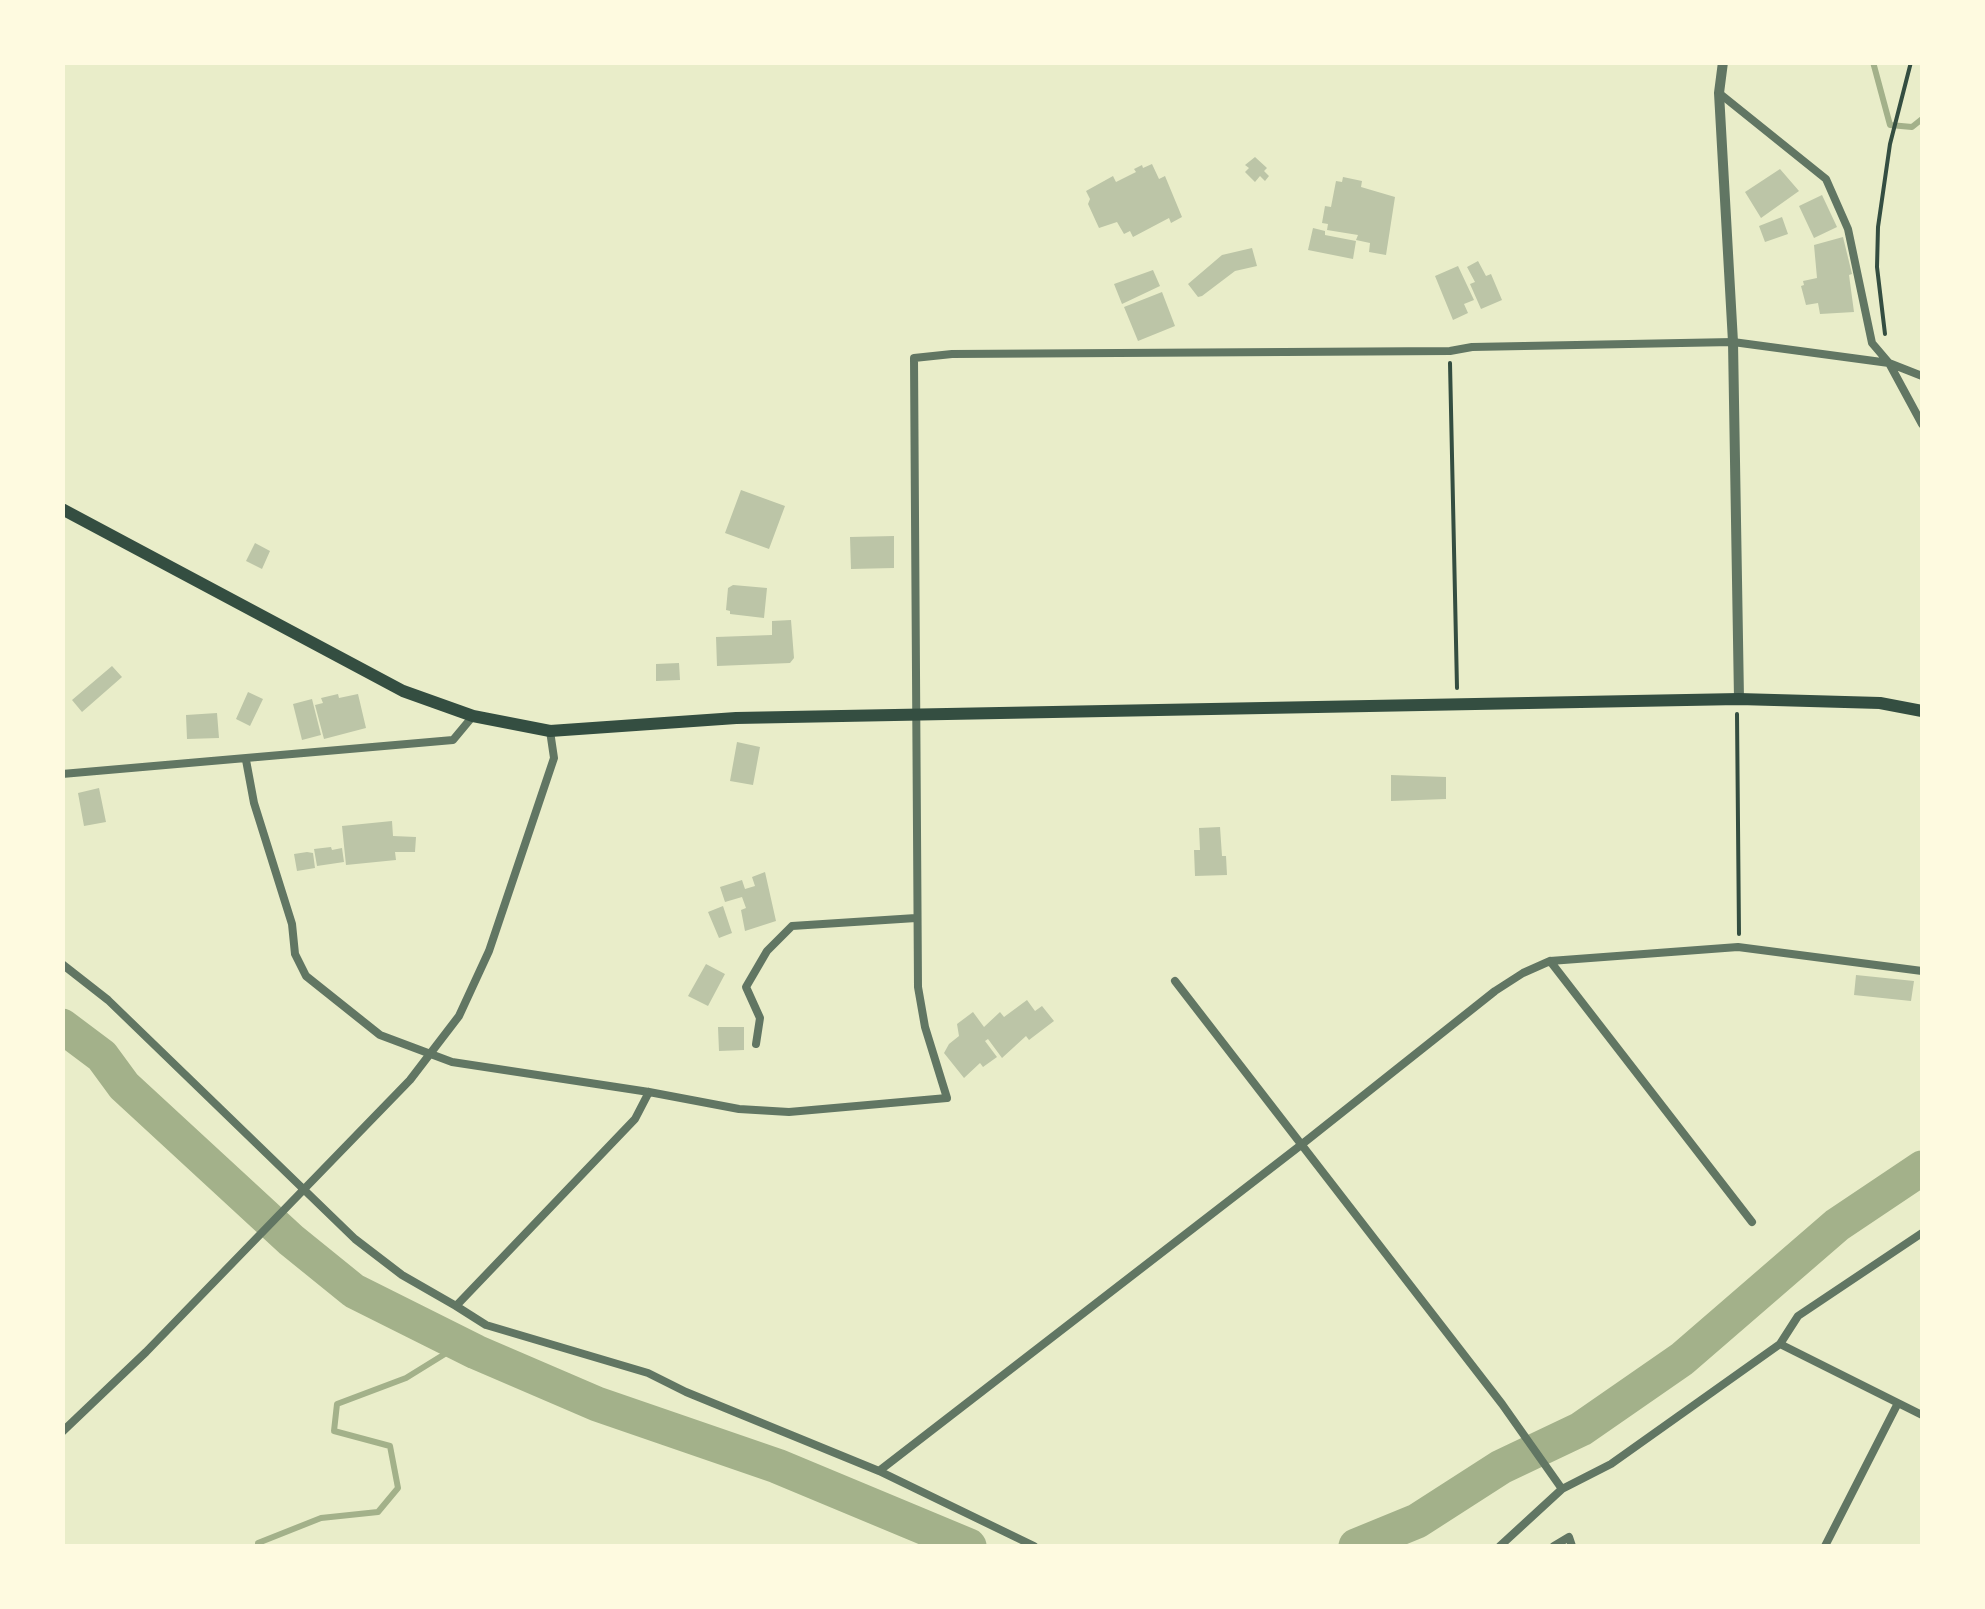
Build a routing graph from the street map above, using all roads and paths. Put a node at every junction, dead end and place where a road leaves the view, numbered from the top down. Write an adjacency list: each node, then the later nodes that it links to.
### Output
1 (1723, 62): 3 (street)
2 (1911, 62): 6 (path)
3 (1719, 93): 4 (street); 6 (street)
4 (1733, 342): 5 (street); 6 (street); 10 (street)
5 (1450, 351): 11 (path); 13 (street)
6 (1888, 363): 7 (street); 8 (street)
7 (1922, 376)
8 (1922, 424)
9 (62, 508): 14 (main road)
10 (1739, 699): 11 (main road); 12 (main road); 19 (path)
11 (1457, 703): 13 (main road)
12 (1922, 711)
13 (917, 714): 15 (main road); 18 (street)
14 (473, 716): 15 (main road); 16 (street)
15 (550, 731): 33 (street)
16 (246, 760): 17 (street); 25 (street)
17 (62, 774)
18 (916, 918): 24 (street); 25 (street)
19 (1738, 947): 20 (street); 22 (street)
20 (1550, 961): 26 (street); 27 (street)
21 (62, 964): 29 (street)
22 (1922, 971)
23 (1175, 981): 26 (street)
24 (756, 1044)
25 (649, 1092): 29 (street)
26 (1301, 1146): 34 (street); 35 (street)
27 (1752, 1222)
28 (1922, 1233): 30 (street)
29 (456, 1306): 34 (street)
30 (1780, 1344): 31 (street); 35 (street)
31 (1898, 1404): 32 (street); 40 (street)
32 (1922, 1415)
33 (62, 1432)
34 (880, 1471): 36 (street)
35 (1562, 1489): 37 (street)
36 (1034, 1546)
37 (1500, 1546)
38 (1554, 1546): 39 (street)
39 (1572, 1546)
40 (1825, 1546)

